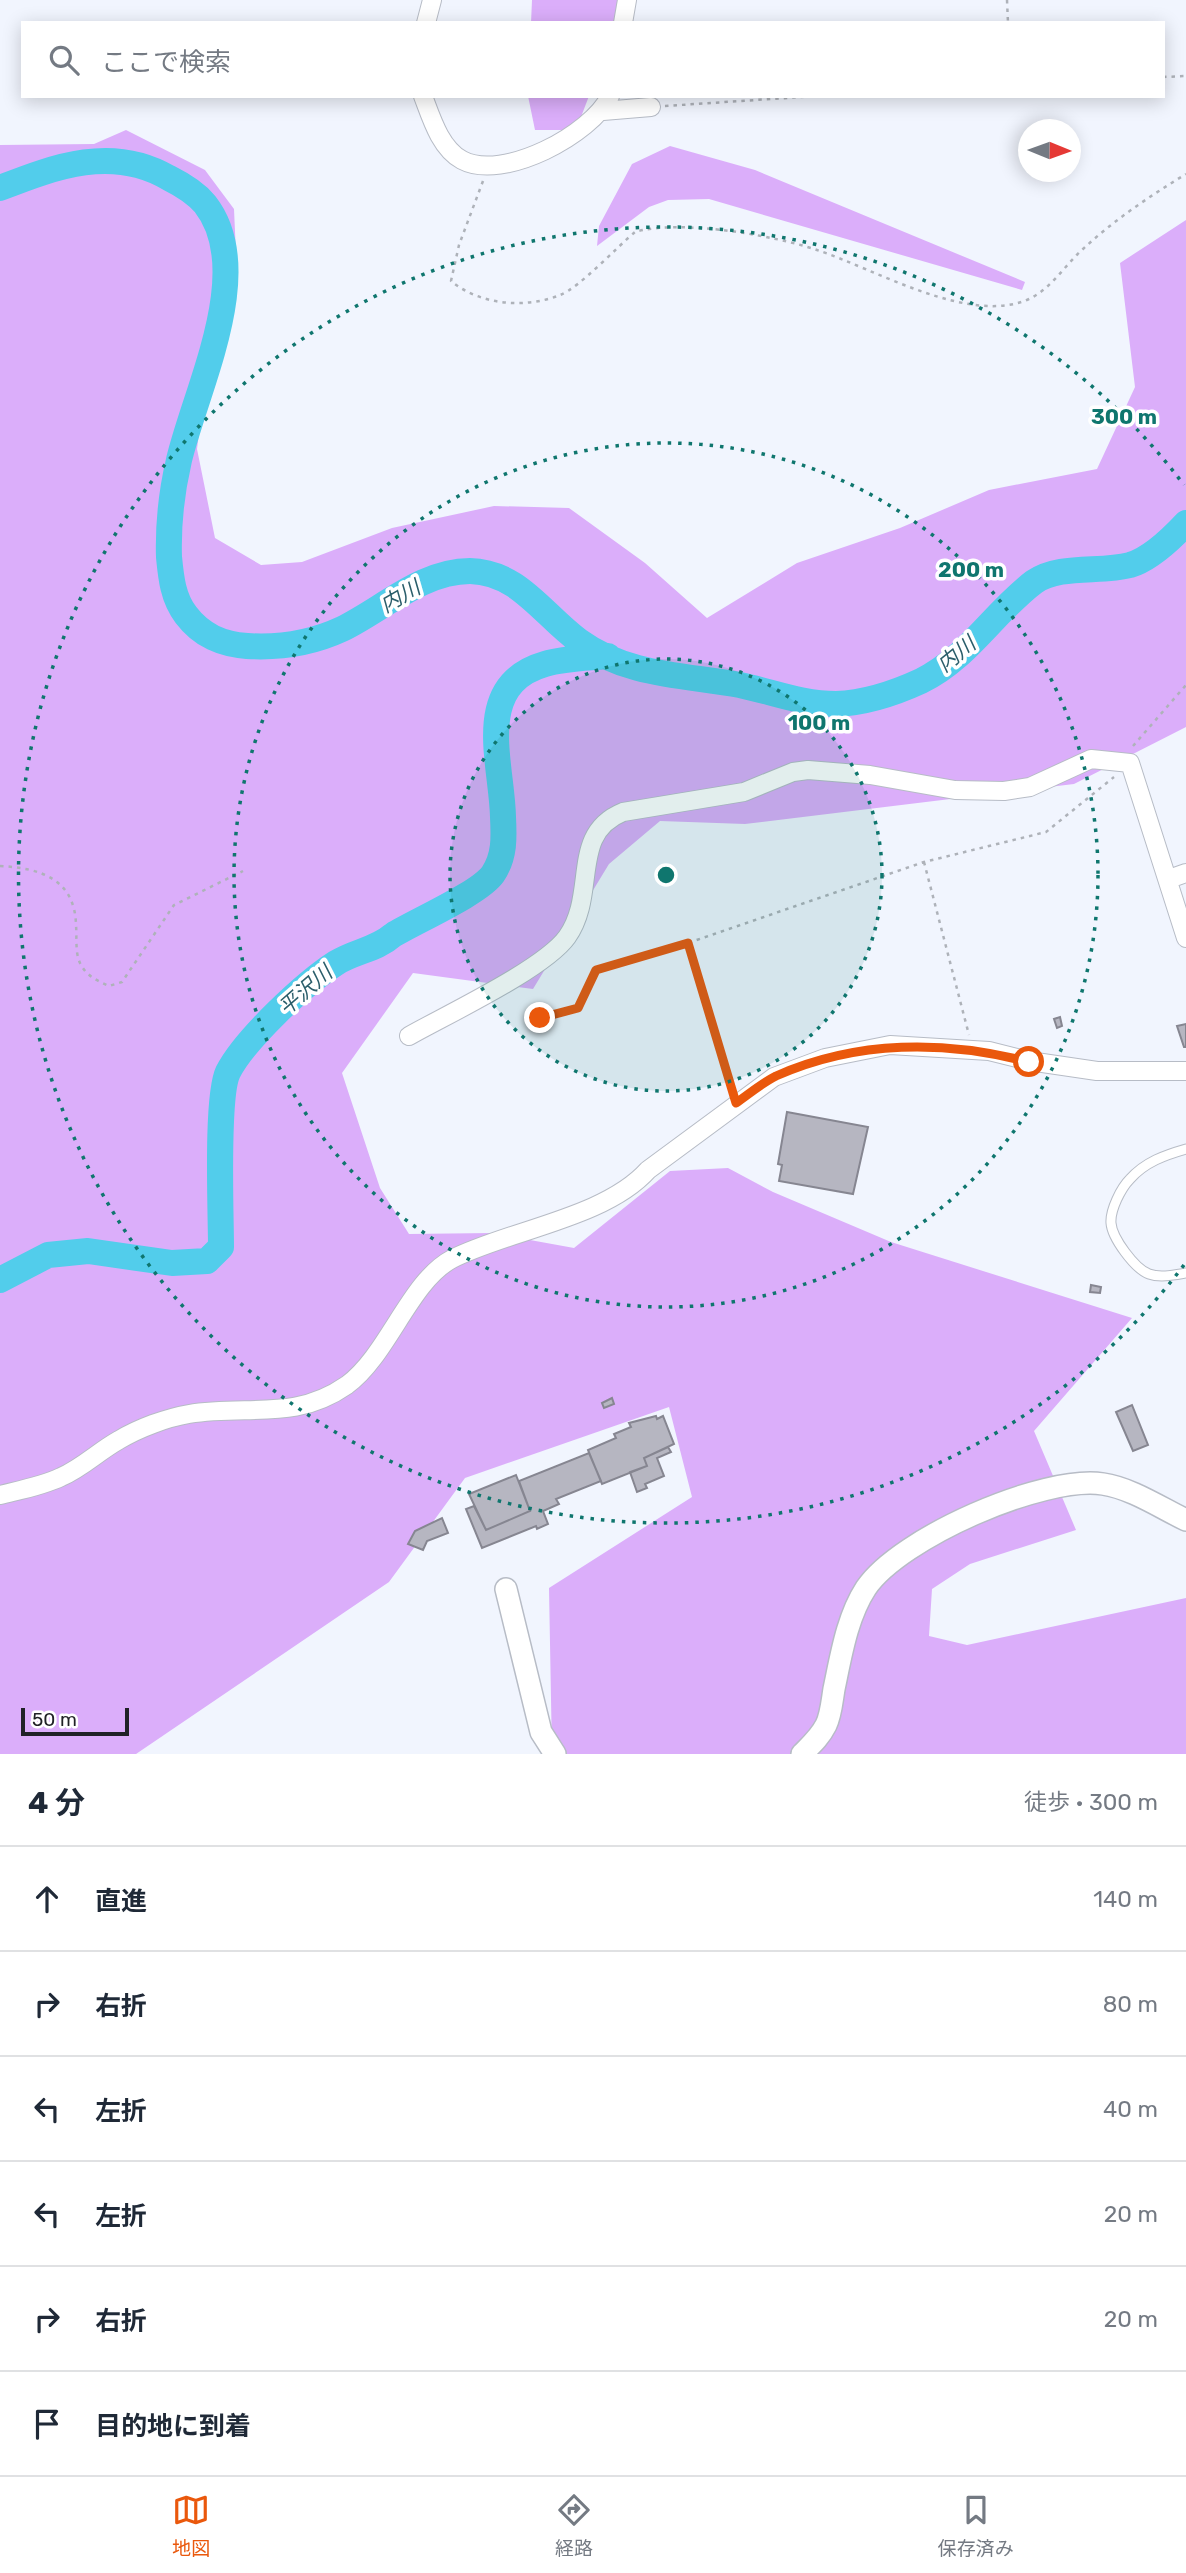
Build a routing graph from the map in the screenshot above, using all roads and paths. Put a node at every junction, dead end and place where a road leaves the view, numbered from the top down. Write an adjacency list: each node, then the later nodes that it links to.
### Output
1 (432, 0): 4 (street)
2 (627, 0): 5 (street)
3 (1007, 0): 6 (path)
4 (427, 21)
5 (623, 21)
6 (1008, 21)
7 (1186, 76): 8 (path)
8 (1165, 77)
9 (424, 98): 13 (street)
10 (786, 98): 12 (path)
11 (607, 104): 12 (street); 13 (street)
12 (651, 107)
13 (490, 166): 14 (path)
14 (1186, 174)
15 (1186, 685): 16 (path)
16 (1130, 763): 17 (path); 20 (street); 24 (street)
17 (924, 862): 22 (path); 25 (path)
18 (0, 866): 19 (path)
19 (243, 871)
20 (1177, 876): 21 (street)
21 (1186, 938)
22 (688, 943): 23 (path); 27 (path)
23 (540, 1018)
24 (409, 1036)
25 (973, 1049): 26 (street); 27 (street)
26 (1186, 1071)
27 (736, 1103): 30 (street)
28 (1186, 1149): 29 (lane)
29 (1186, 1273)
30 (0, 1495)
31 (1186, 1520): 34 (street)
32 (506, 1589): 33 (street)
33 (555, 1754)
34 (803, 1754)

